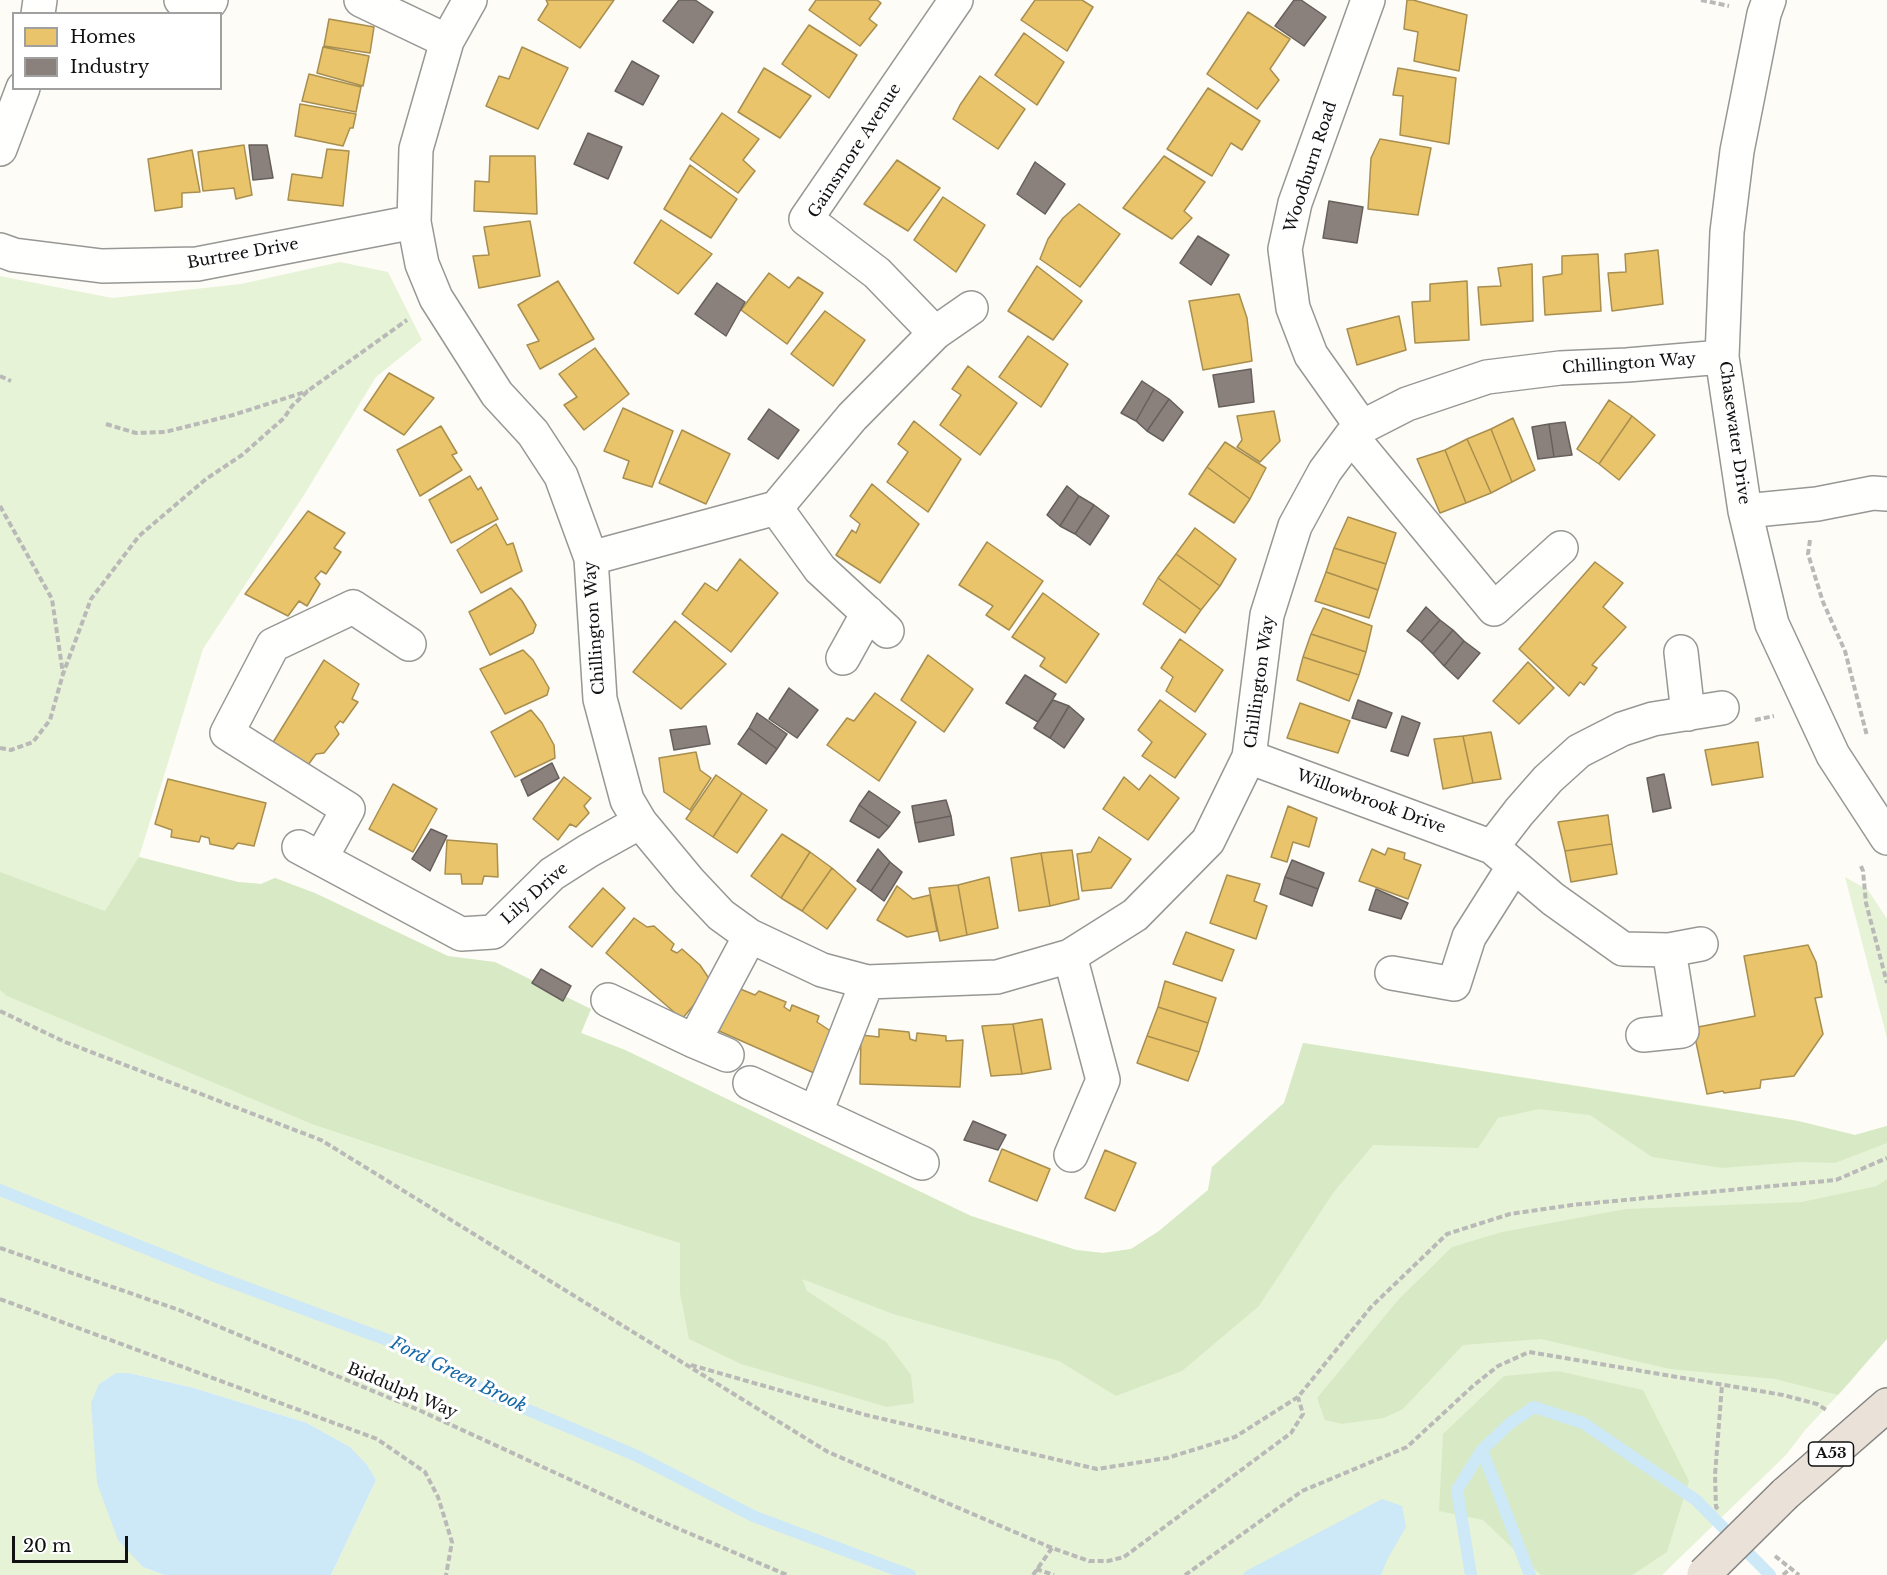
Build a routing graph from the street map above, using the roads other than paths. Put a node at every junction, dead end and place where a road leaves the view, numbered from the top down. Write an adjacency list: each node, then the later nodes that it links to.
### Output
1 (361, 0): 6 (street)
2 (470, 0): 6 (street, Chillington Way)
3 (957, 0): 12 (street, Gainsmore Avenue)
4 (1368, 0): 14 (street, Woodburn Road)
5 (1769, 0): 13 (street, Chasewater Drive)
6 (447, 40): 9 (street, Chillington Way)
7 (22, 90): 8 (street)
8 (0, 149)
9 (414, 222): 10 (street, Burtree Drive); 19 (street, Chillington Way)
10 (0, 250)
11 (971, 308): 12 (street)
12 (935, 333): 16 (street)
13 (1722, 357): 14 (street, Chillington Way); 17 (street, Chasewater Drive)
14 (1357, 432): 18 (street, Woodburn Road); 25 (street, Chillington Way)
15 (1887, 494): 17 (street)
16 (776, 508): 19 (street); 22 (street)
17 (1745, 511): 27 (street, Chasewater Drive)
18 (1561, 548)
19 (591, 558): 26 (street, Chillington Way)
20 (409, 644): 26 (street, Lily Drive)
21 (1682, 652): 24 (street)
22 (843, 658)
23 (1722, 708): 24 (street)
24 (1688, 714): 28 (street)
25 (1250, 757): 28 (street, Willowbrook Drive); 32 (street, Chillington Way)
26 (640, 822): 29 (street, Chillington Way)
27 (1887, 838)
28 (1503, 856): 31 (street, Willowbrook Drive); 33 (street)
29 (750, 936): 34 (street, Chillington Way); 37 (street)
30 (1701, 944): 31 (street)
31 (1670, 950): 36 (street)
32 (1070, 957): 34 (street, Chillington Way); 41 (street)
33 (1392, 973)
34 (867, 982): 40 (street)
35 (608, 1000): 37 (street)
36 (1643, 1035)
37 (694, 1041): 38 (street)
38 (727, 1055)
39 (750, 1083): 40 (street)
40 (816, 1112): 42 (street)
41 (1071, 1155)
42 (922, 1163)
43 (1877, 1411): 44 (highway, A53, bridge)
44 (1704, 1574)

